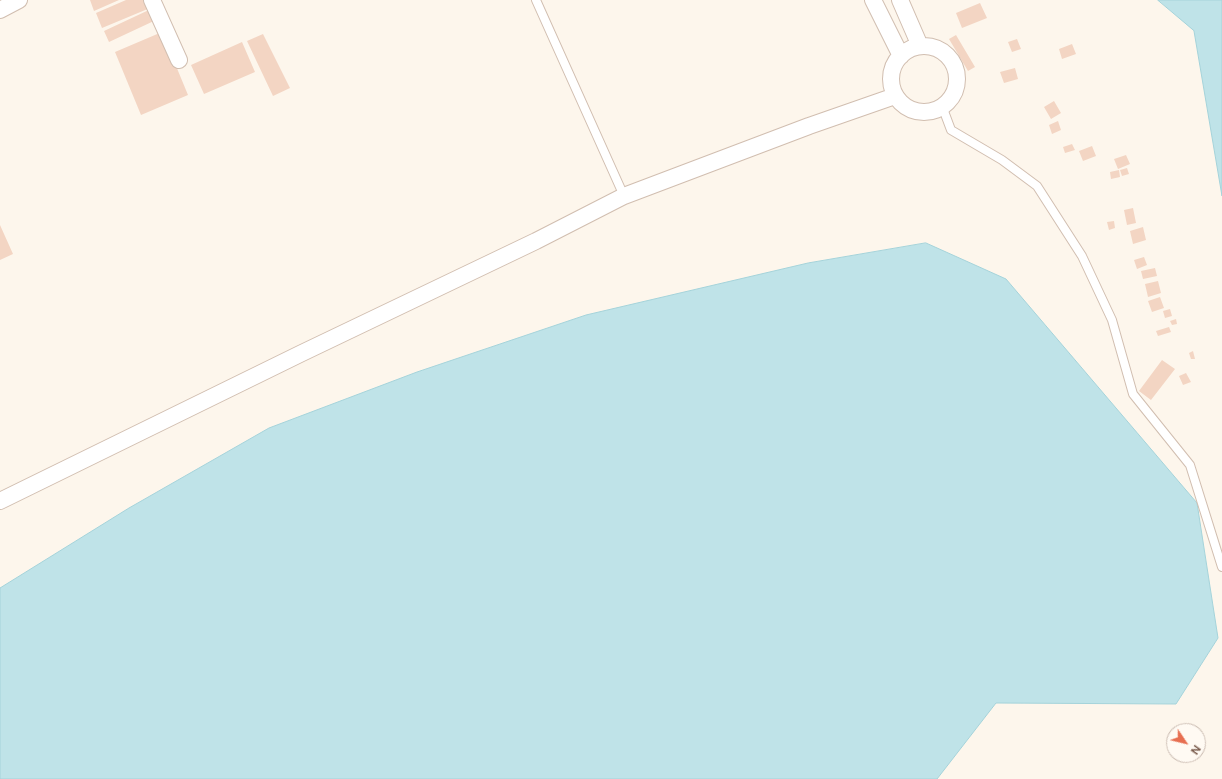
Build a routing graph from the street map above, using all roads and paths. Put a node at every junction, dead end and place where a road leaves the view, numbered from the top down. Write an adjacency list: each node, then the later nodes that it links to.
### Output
1 (18, 0): 6 (street)
2 (152, 0): 9 (street)
3 (536, 0): 12 (lane)
4 (873, 0): 8 (street)
5 (900, 0): 7 (street)
6 (0, 10)
7 (920, 46): 8 (street); 11 (street)
8 (901, 56): 10 (street)
9 (179, 60)
10 (895, 96): 11 (street); 12 (street)
11 (942, 106): 14 (lane)
12 (624, 196): 13 (street)
13 (0, 501)
14 (1222, 567)

